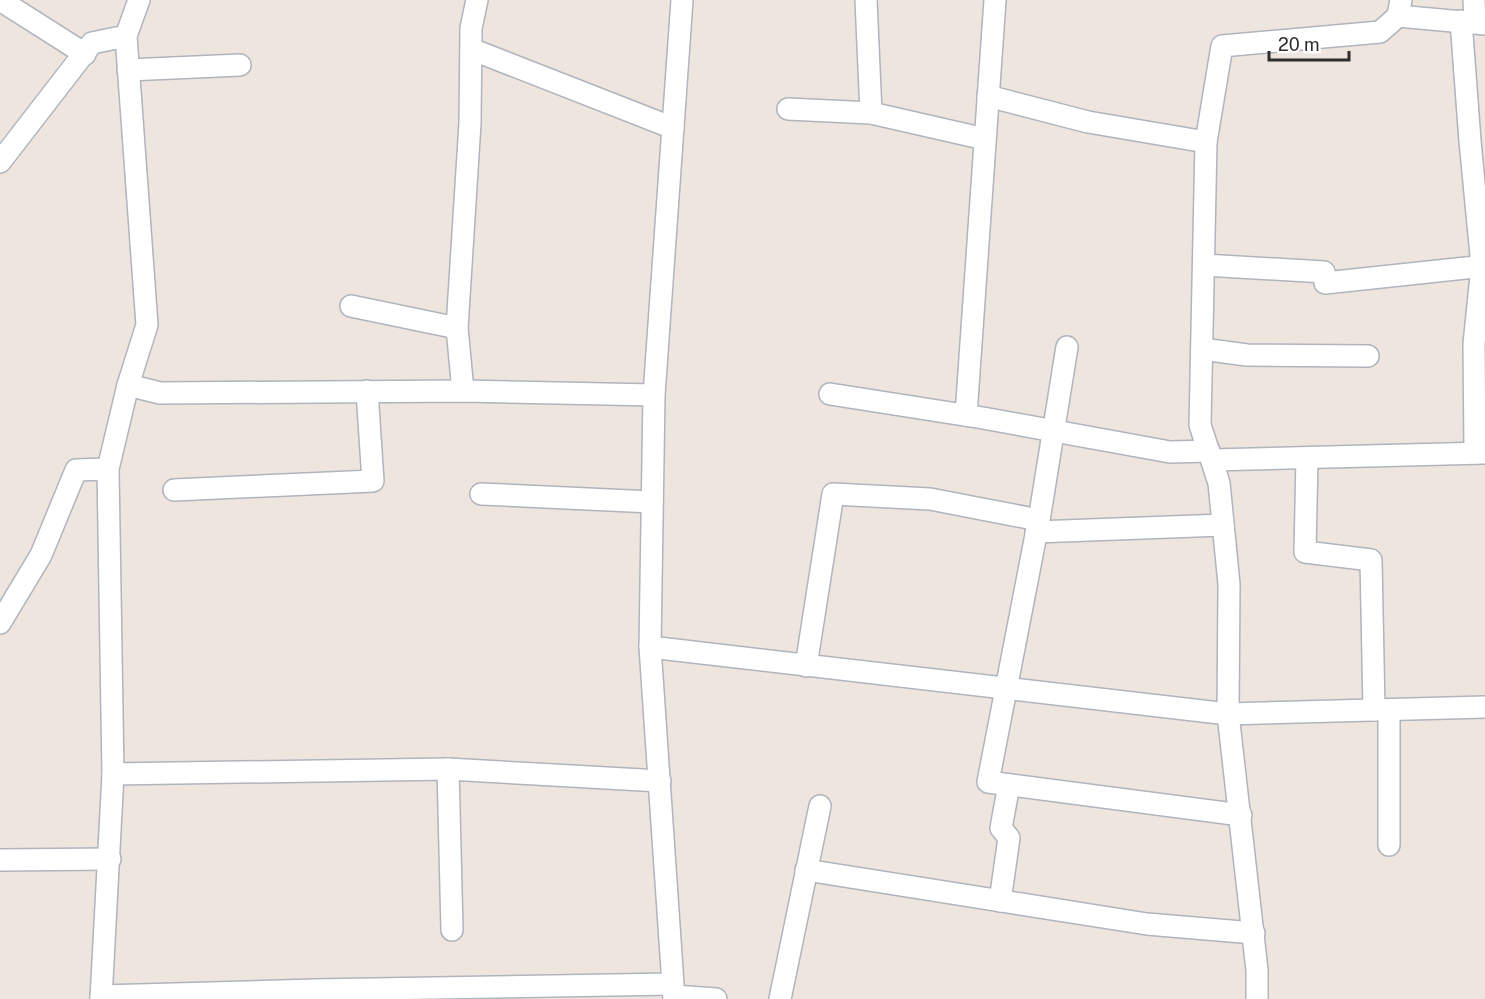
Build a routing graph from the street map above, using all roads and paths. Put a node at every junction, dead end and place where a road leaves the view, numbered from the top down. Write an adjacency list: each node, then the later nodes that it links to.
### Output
1 (0, 0): 12 (street)
2 (139, 0): 10 (street)
3 (477, 0): 11 (street)
4 (682, 0): 18 (street)
5 (866, 0): 17 (street)
6 (995, 0): 15 (street)
7 (1474, 0): 9 (street)
8 (1399, 8): 9 (street); 20 (street)
9 (1473, 22): 23 (street)
10 (126, 36): 12 (street); 14 (street)
11 (471, 49): 18 (street); 25 (street)
12 (85, 54): 21 (street)
13 (240, 65): 14 (street)
14 (128, 70): 29 (street)
15 (988, 96): 19 (street); 20 (street)
16 (788, 109): 17 (street)
17 (871, 113): 19 (street)
18 (673, 128): 33 (street)
19 (985, 139): 34 (street)
20 (1206, 141): 22 (street)
21 (0, 162)
22 (1204, 265): 23 (street); 27 (street)
23 (1484, 266): 36 (street)
24 (351, 306): 25 (street)
25 (458, 328): 31 (street)
26 (1067, 346): 35 (street)
27 (1202, 349): 28 (street); 37 (street)
28 (1368, 356)
29 (128, 385): 30 (street); 39 (street)
30 (367, 391): 31 (street); 40 (street)
31 (463, 391): 33 (street)
32 (830, 393): 34 (street)
33 (654, 395): 42 (street)
34 (966, 415): 35 (street)
35 (1053, 431): 37 (street); 44 (street)
36 (1480, 453): 38 (street)
37 (1210, 455): 38 (street); 43 (street)
38 (1307, 458): 50 (street)
39 (108, 470): 45 (street); 53 (street)
40 (174, 490)
41 (481, 494): 42 (street)
42 (652, 502): 46 (street)
43 (1223, 525): 44 (street); 51 (street)
44 (1038, 526): 47 (street); 48 (street)
45 (0, 623)
46 (650, 647): 47 (street); 54 (street)
47 (806, 666): 48 (street)
48 (1005, 689): 51 (street); 55 (street)
49 (1485, 707): 50 (street)
50 (1382, 710): 51 (street); 58 (street)
51 (1228, 714): 57 (street)
52 (448, 769): 53 (street); 54 (street); 63 (street)
53 (113, 774): 59 (street)
54 (660, 781): 65 (street)
55 (1009, 785): 57 (street); 62 (street)
56 (819, 806): 61 (street)
57 (1241, 815): 64 (street)
58 (1389, 845)
59 (110, 859): 60 (street); 67 (street)
60 (0, 860)
61 (806, 870): 62 (street); 69 (street)
62 (1000, 901): 64 (street)
63 (452, 930)
64 (1254, 933): 70 (street)
65 (673, 993): 66 (street); 68 (street)
66 (327, 994): 67 (street)
67 (101, 997)
68 (716, 999)
69 (780, 999)
70 (1257, 999)

